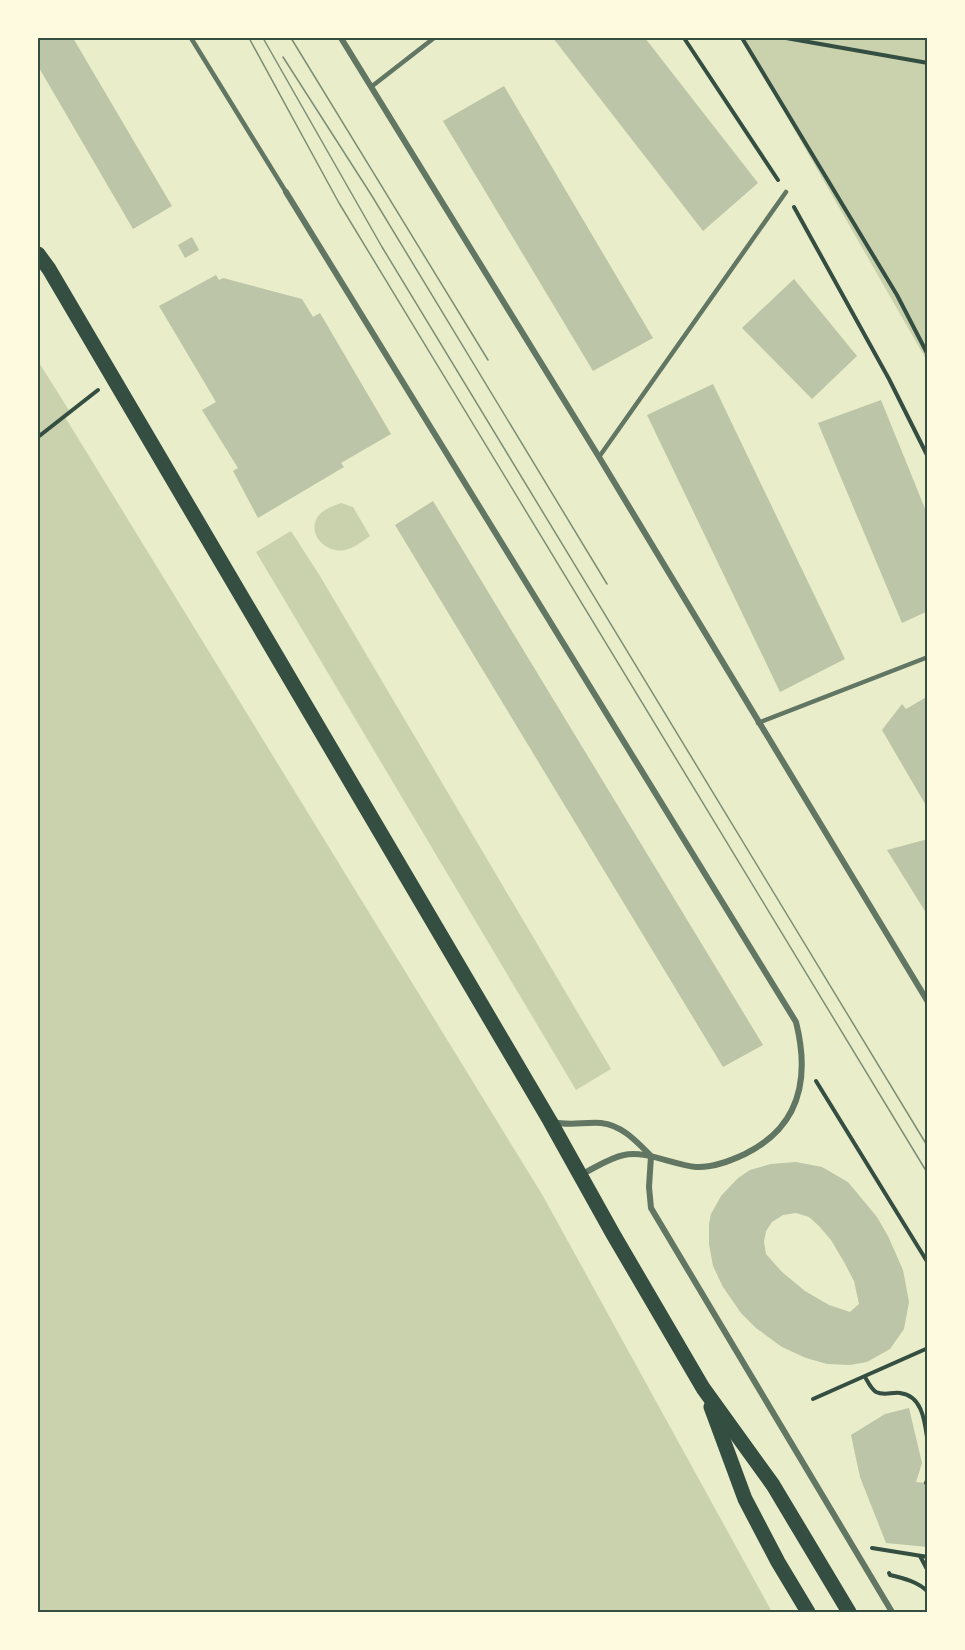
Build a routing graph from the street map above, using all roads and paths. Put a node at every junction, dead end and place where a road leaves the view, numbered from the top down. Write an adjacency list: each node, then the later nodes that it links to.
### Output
1 (191, 38): 9 (lane)
2 (341, 38): 8 (street)
3 (434, 38): 8 (lane)
4 (684, 38): 10 (path)
5 (742, 38): 14 (path)
6 (786, 38): 7 (path)
7 (927, 63)
8 (371, 87): 17 (street)
9 (286, 192): 22 (street)
10 (786, 192): 17 (lane); 18 (path)
11 (38, 241): 13 (main road)
12 (38, 254): 13 (main road)
13 (49, 269): 15 (main road)
14 (927, 355)
15 (112, 378): 16 (path); 23 (main road)
16 (38, 437)
17 (599, 457): 20 (street)
18 (927, 457)
19 (927, 657): 20 (lane)
20 (758, 723): 21 (street)
21 (927, 1002)
22 (802, 1061): 24 (street); 26 (path)
23 (550, 1121): 24 (street); 25 (main road)
24 (651, 1156): 25 (street); 38 (street)
25 (581, 1174): 29 (main road)
26 (927, 1263)
27 (927, 1348): 28 (path)
28 (865, 1377): 30 (path); 31 (path)
29 (703, 1388): 36 (main road); 37 (main road)
30 (813, 1399)
31 (927, 1444)
32 (872, 1548): 33 (path)
33 (920, 1555): 34 (path); 35 (path)
34 (927, 1557)
35 (927, 1571)
36 (808, 1612)
37 (849, 1612)
38 (892, 1612)

